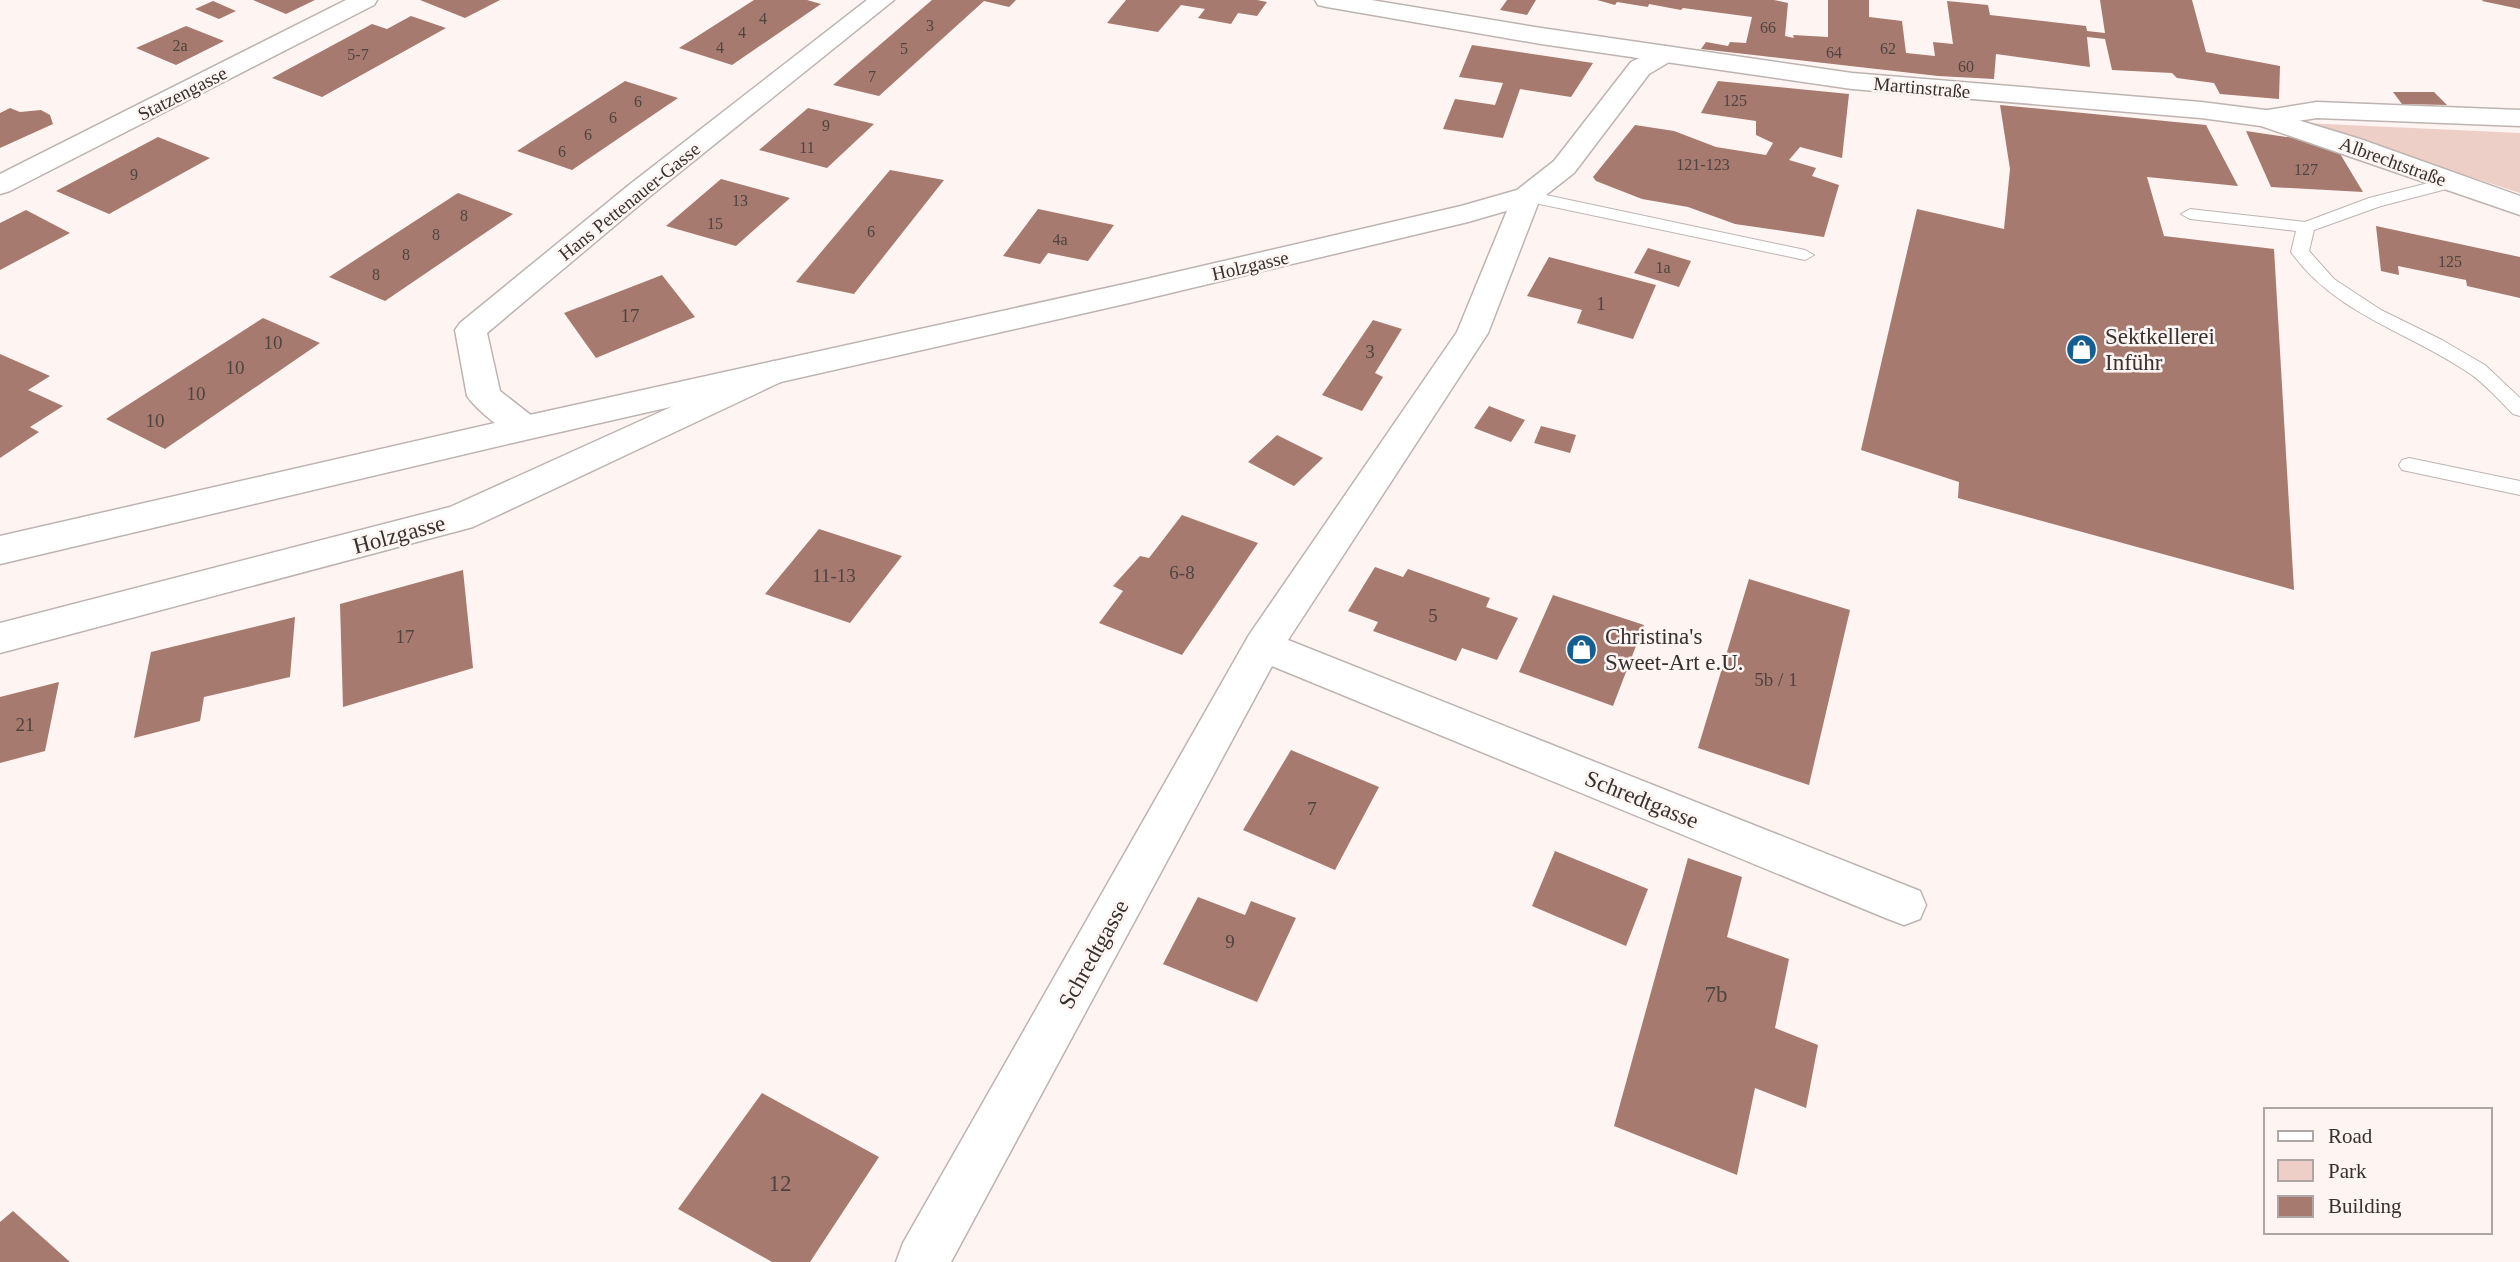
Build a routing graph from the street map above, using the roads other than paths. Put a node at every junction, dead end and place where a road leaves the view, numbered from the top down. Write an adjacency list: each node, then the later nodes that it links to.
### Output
1 (365, 0): 8 (street, Statzengasse)
2 (882, 0): 16 (street, Hans Pettenauer-Gasse)
3 (1328, 0): 4 (street, Martinstraße)
4 (1665, 54): 5 (street, Martinstraße); 9 (street, Holzgasse)
5 (2265, 118): 6 (street, Martinstraße); 7 (street, Albrechtstraße)
6 (2520, 118)
7 (2452, 182): 10 (street, Albrechtstraße); 12 (lane)
8 (0, 186)
9 (1527, 196): 13 (lane); 14 (street, Holzgasse); 21 (street, Schredtgasse)
10 (2520, 206)
11 (2190, 214): 12 (lane)
12 (2306, 227): 15 (lane)
13 (1805, 255)
14 (776, 371): 16 (street, Holzgasse); 20 (street, Holzgasse)
15 (2520, 409)
16 (525, 428): 19 (street, Holzgasse)
17 (2409, 465): 18 (lane)
18 (2520, 488)
19 (0, 550)
20 (0, 638)
21 (1263, 646): 22 (street, Schredtgasse); 23 (street, Schredtgasse)
22 (1903, 905)
23 (922, 1262)

